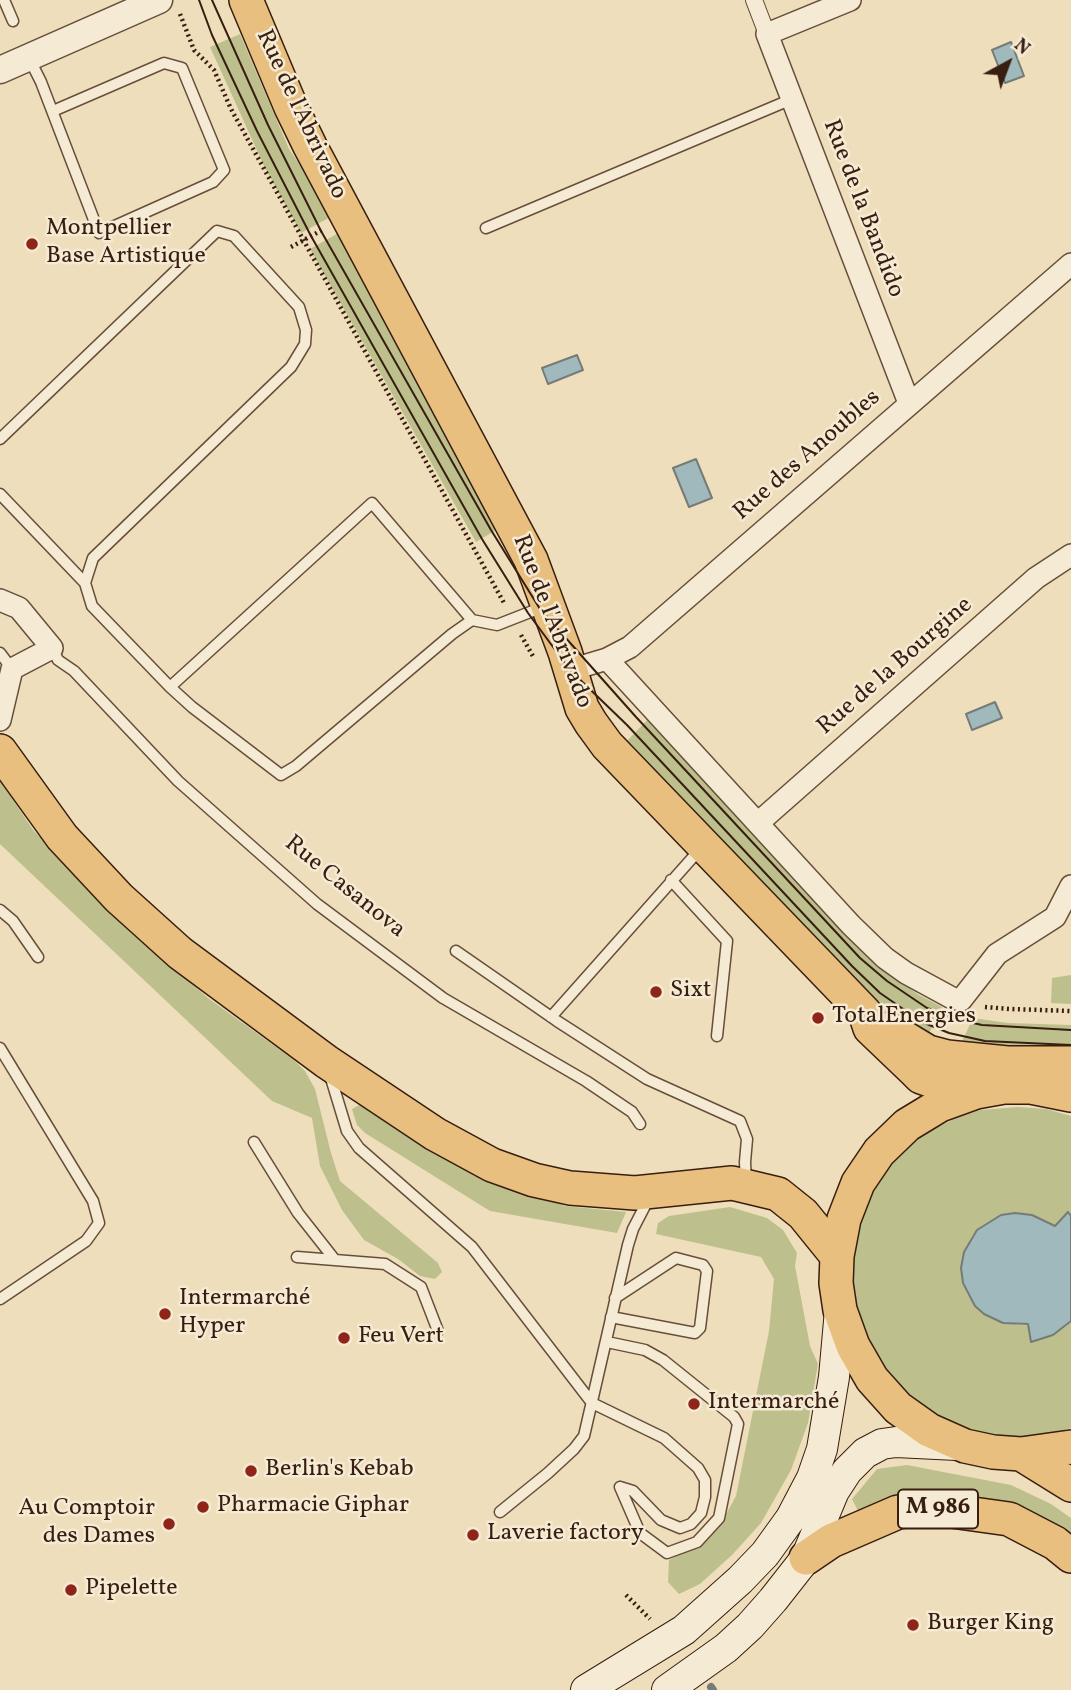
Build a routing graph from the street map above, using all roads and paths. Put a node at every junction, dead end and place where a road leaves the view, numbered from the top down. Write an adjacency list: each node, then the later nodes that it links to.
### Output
1 (2, 0): 6 (lane)
2 (246, 0): 21 (main road, Rue de l'Abrivado)
3 (754, 0): 7 (street, Rue de la Bandido)
4 (850, 0): 7 (street)
5 (169, 6): 8 (street); 20 (path)
6 (13, 21)
7 (767, 34): 10 (street, Rue de la Bandido)
8 (29, 58): 9 (street); 11 (lane)
9 (0, 71)
10 (792, 99): 12 (lane); 14 (street, Rue de la Bandido)
11 (52, 111): 11 (lane)
12 (486, 228)
13 (1071, 264): 14 (street, Rue des Anoubles)
14 (909, 402): 24 (street, Rue des Anoubles)
15 (0, 439): 18 (lane)
16 (0, 494): 18 (lane)
17 (1071, 555): 30 (street, Rue de la Bourgine)
18 (85, 583): 27 (lane)
19 (0, 600): 23 (street, Rue Casanova)
20 (504, 604)
21 (548, 605): 22 (lane); 26 (main road, Rue de l'Abrivado)
22 (472, 620): 27 (lane); 27 (lane)
23 (52, 648): 25 (street); 47 (lane, Rue Casanova)
24 (607, 659): 26 (street, Rue des Anoubles); 30 (street, Rue de l'Abrivado)
25 (6, 661): 28 (street)
26 (570, 670): 31 (main road, Rue de l'Abrivado)
27 (170, 687)
28 (0, 720)
29 (0, 751): 43 (main road)
30 (758, 823): 37 (street, Rue de l'Abrivado)
31 (704, 845): 32 (lane); 39 (main road, Rue de l'Abrivado)
32 (671, 880): 40 (lane); 41 (lane)
33 (1071, 886): 37 (street)
34 (0, 910): 36 (lane)
35 (456, 951): 40 (lane)
36 (38, 957)
37 (961, 1000): 38 (path)
38 (1071, 1011)
39 (865, 1013): 44 (main road); 45 (main road, Rue de l'Abrivado)
40 (551, 1017): 49 (lane)
41 (717, 1036)
42 (0, 1048): 55 (lane)
43 (327, 1062): 50 (main road); 60 (lane)
44 (1071, 1063)
45 (976, 1092): 46 (main road); 51 (main road)
46 (1071, 1095)
47 (640, 1124)
48 (254, 1142): 53 (lane)
49 (746, 1186): 50 (main road); 51 (main road)
50 (652, 1193): 54 (lane)
51 (837, 1256): 56 (main road)
52 (297, 1258): 53 (lane)
53 (335, 1260): 58 (lane)
54 (615, 1298): 57 (lane); 57 (lane)
55 (0, 1299)
56 (840, 1310): 61 (main road); 70 (main road)
57 (611, 1317): 59 (lane)
58 (438, 1331)
59 (607, 1342): 60 (lane); 60 (lane)
60 (592, 1403): 65 (lane)
61 (965, 1446): 63 (main road); 67 (main road)
62 (1071, 1447): 63 (main road)
63 (1021, 1454): 64 (main road)
64 (1071, 1485)
65 (500, 1512)
66 (1071, 1556): 67 (main road, M 986)
67 (806, 1558): 71 (main road)
68 (626, 1595): 69 (path)
69 (655, 1624)
70 (586, 1690)
71 (667, 1690)

